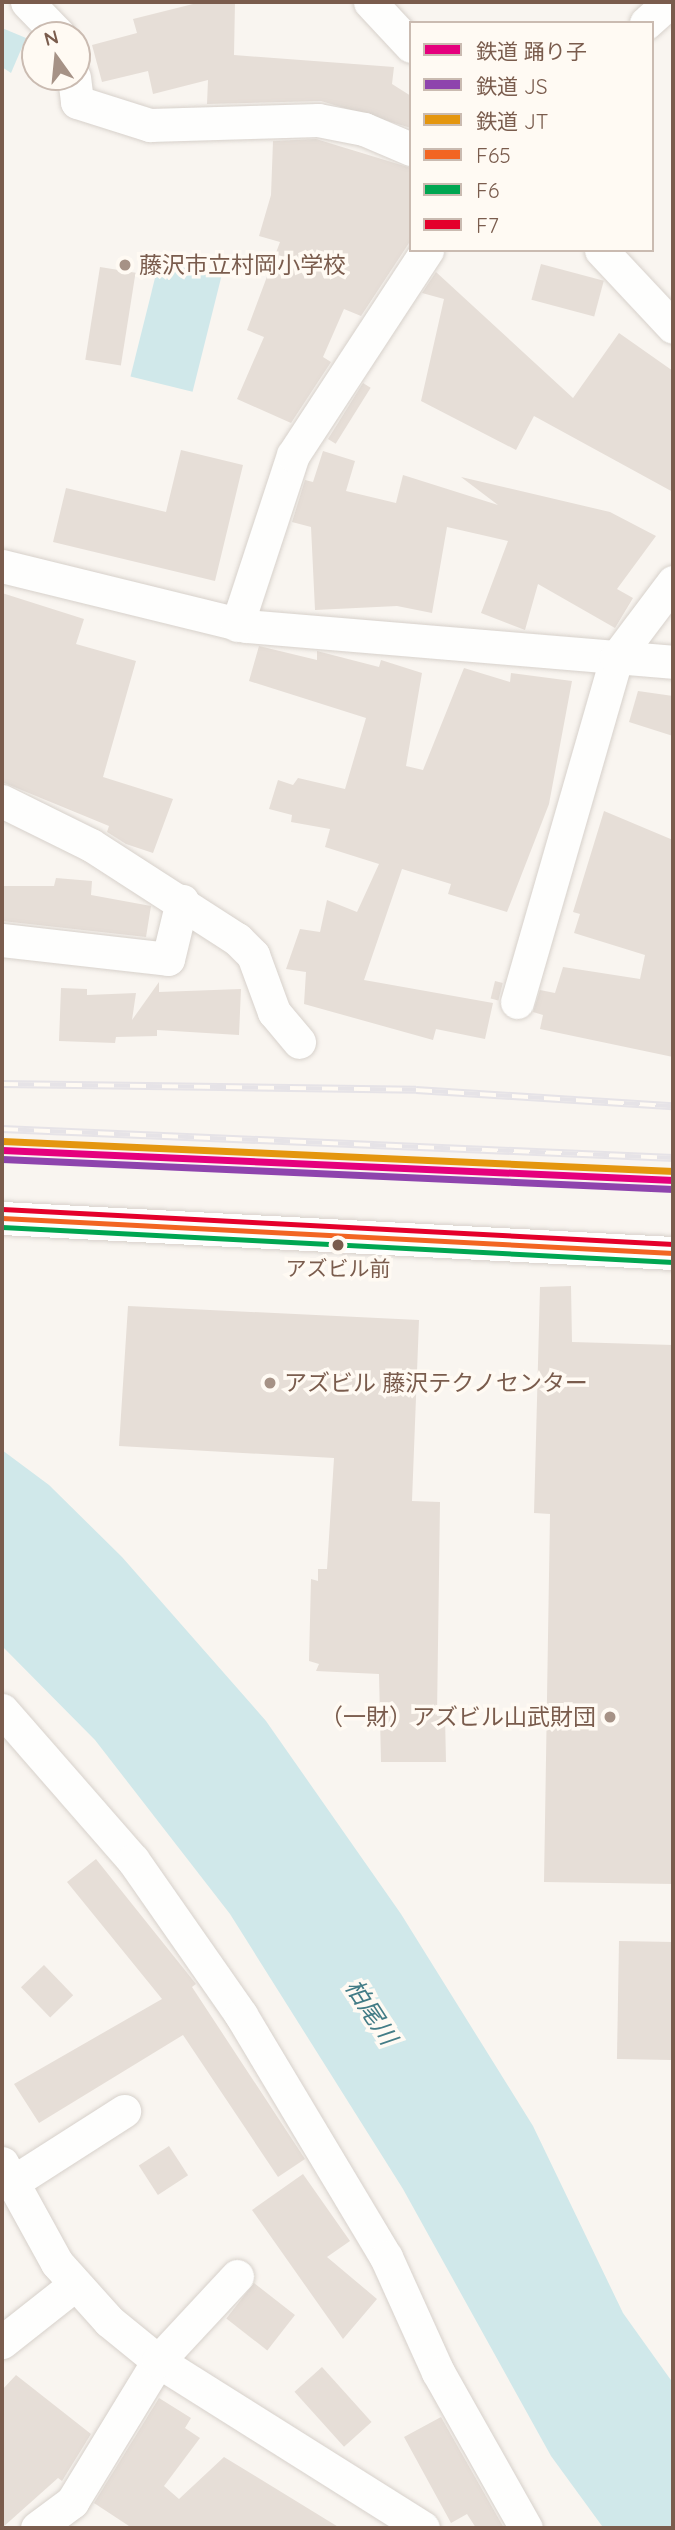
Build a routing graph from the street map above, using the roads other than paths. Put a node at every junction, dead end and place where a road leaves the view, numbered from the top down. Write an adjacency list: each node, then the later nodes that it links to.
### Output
1 (27, 2): 3 (street)
2 (370, 2): 4 (street)
3 (45, 21)
4 (409, 44)
5 (76, 91): 6 (street)
6 (409, 148)
7 (426, 252): 12 (street)
8 (603, 252): 9 (street)
9 (673, 327)
10 (2, 566): 12 (street)
11 (673, 582): 13 (street)
12 (237, 625): 13 (street)
13 (616, 658): 14 (street); 18 (street)
14 (673, 662)
15 (2, 801): 16 (street)
16 (183, 901): 17 (street); 19 (street)
17 (2, 940)
18 (517, 1002)
19 (299, 1042)
20 (2, 1218): 21 (street)
21 (673, 1253)
22 (2, 1710): 31 (street)
23 (124, 2111): 24 (street)
24 (7, 2172): 26 (street)
25 (237, 2276): 28 (street)
26 (73, 2286): 27 (street); 28 (street)
27 (2, 2342)
28 (158, 2361): 29 (street); 30 (street)
29 (37, 2528)
30 (423, 2528)
31 (526, 2528)

